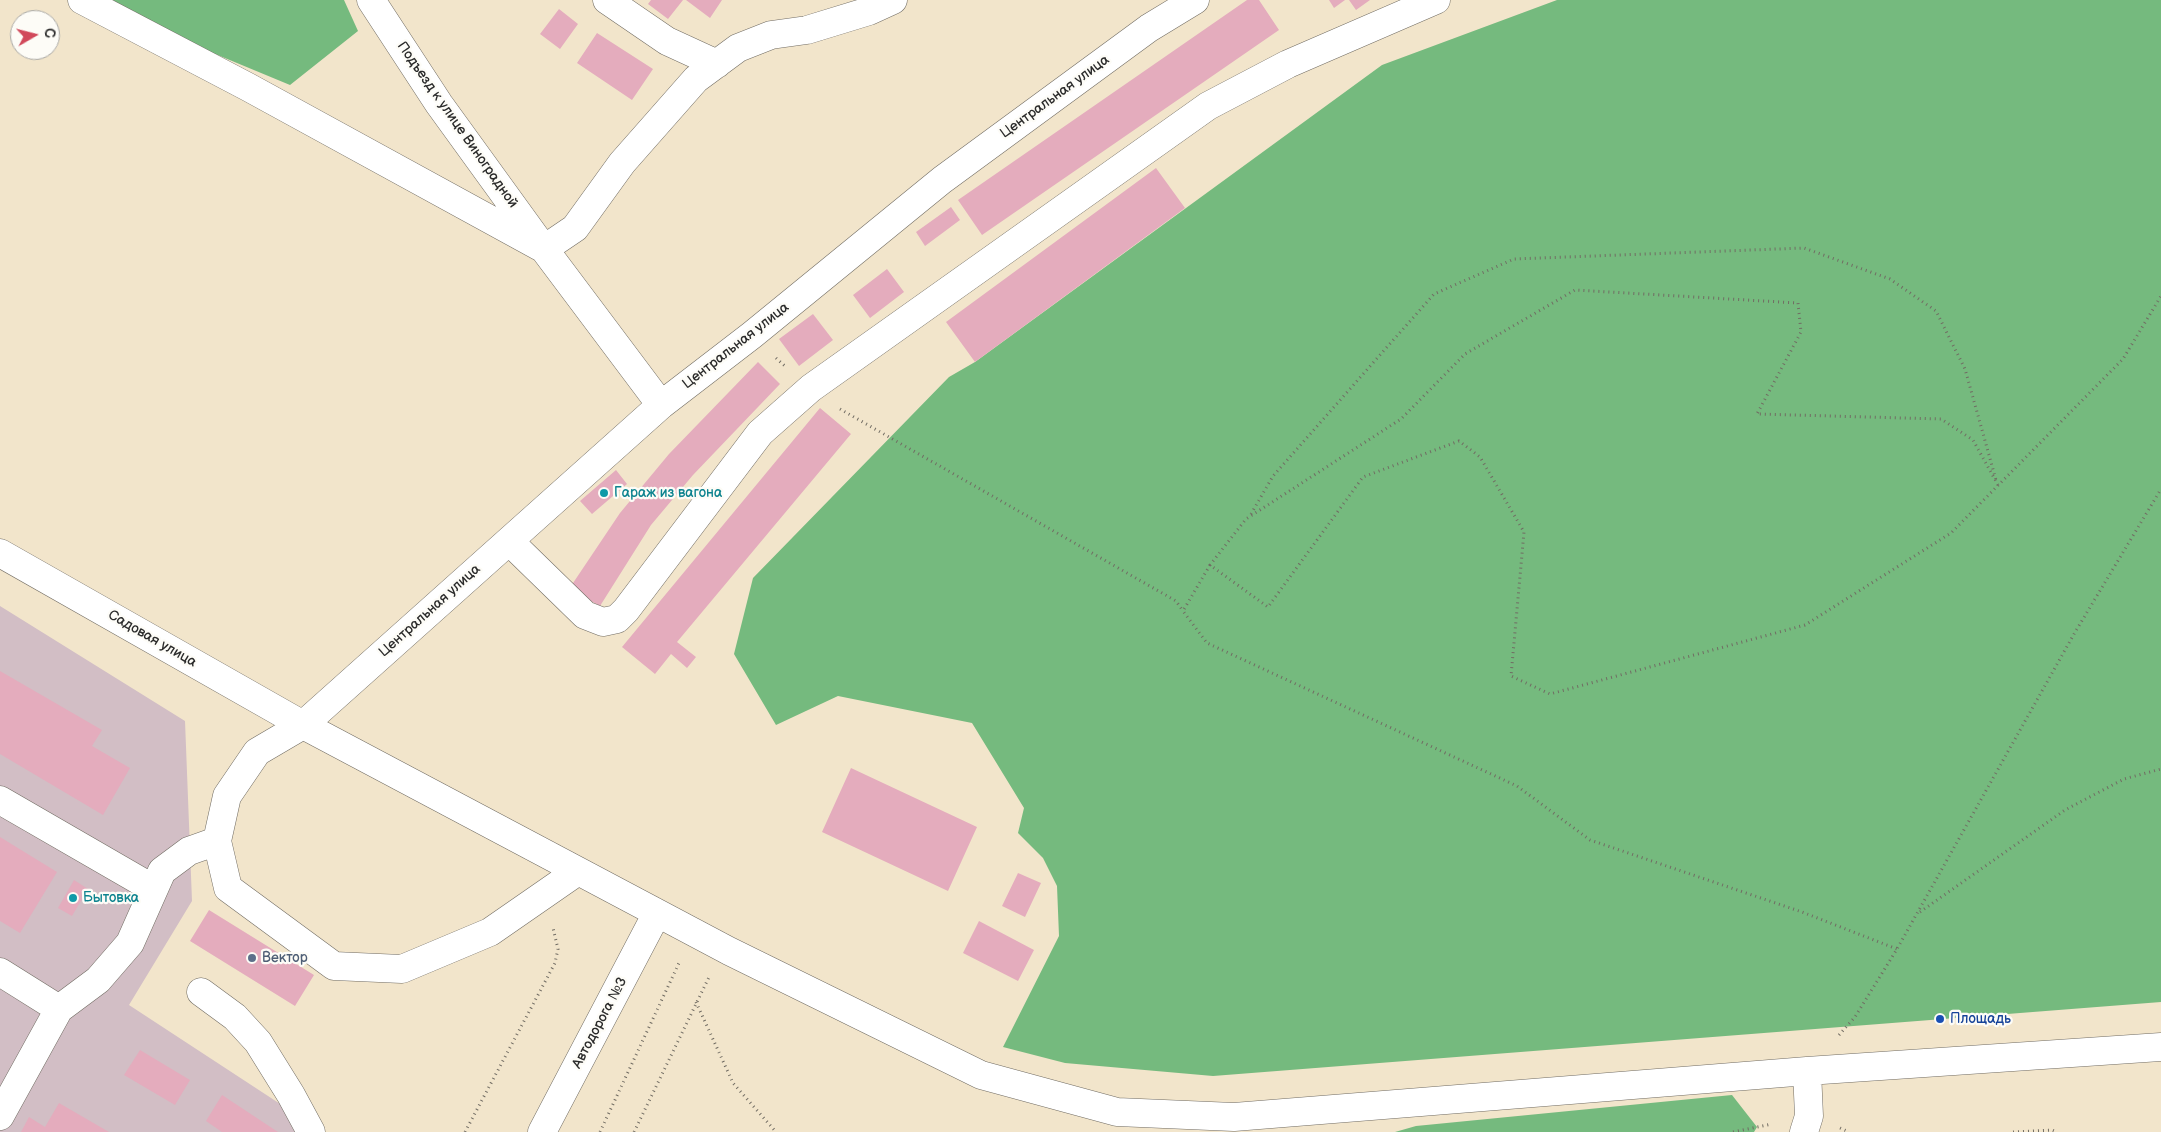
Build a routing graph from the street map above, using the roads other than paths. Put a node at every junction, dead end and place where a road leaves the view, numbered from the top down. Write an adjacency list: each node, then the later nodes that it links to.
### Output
1 (82, 0): 8 (street)
2 (371, 0): 8 (street, Подъезд к улице Виноградной)
3 (607, 0): 7 (street)
4 (893, 0): 7 (street)
5 (1195, 0): 9 (street, Центральная улица)
6 (1436, 0): 10 (street)
7 (717, 64): 8 (street)
8 (544, 249): 9 (street, Подъезд к улице Виноградной)
9 (661, 405): 10 (street, Центральная улица)
10 (509, 541): 12 (street, Центральная улица)
11 (0, 553): 12 (street, Садовая улица)
12 (303, 725): 14 (street, Центральная улица); 15 (street, Садовая улица)
13 (0, 800): 16 (street)
14 (217, 841): 15 (street); 16 (street)
15 (578, 871): 17 (street, Садовая улица)
16 (154, 890): 20 (street)
17 (657, 913): 22 (street, Садовая улица); 25 (street, Автодорога №3)
18 (0, 972): 20 (street)
19 (201, 992): 24 (street)
20 (59, 1009): 23 (street)
21 (2161, 1047): 22 (street, Садовая улица)
22 (1808, 1071): 26 (street)
23 (0, 1116)
24 (311, 1132)
25 (542, 1132)
26 (1804, 1132)

